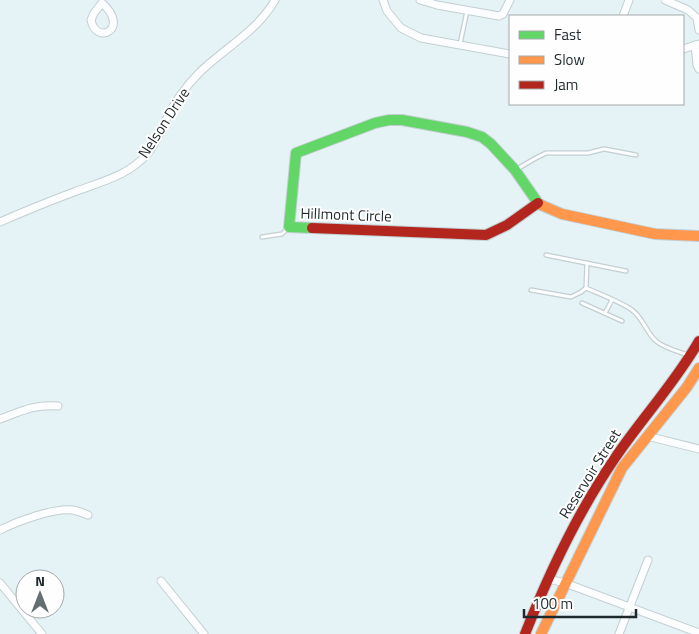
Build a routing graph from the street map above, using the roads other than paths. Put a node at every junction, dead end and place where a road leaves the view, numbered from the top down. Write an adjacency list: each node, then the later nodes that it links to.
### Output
1 (275, 0): 18 (street, Nelson Drive)
2 (383, 0): 11 (street)
3 (420, 0): 7 (street)
4 (510, 0): 7 (street)
5 (629, 0): 8 (street)
6 (665, 0): 9 (street)
7 (467, 10): 11 (lane)
8 (623, 15)
9 (699, 30)
10 (697, 44): 12 (street); 14 (street)
11 (460, 45): 13 (street)
12 (684, 49)
13 (509, 54)
14 (699, 69)
15 (636, 155): 16 (lane)
16 (514, 170): 17 (street, Hillmont Circle); 19 (street, Hillmont Circle)
17 (538, 203): 19 (street, Hillmont Circle); 20 (street, Hillmont Circle)
18 (0, 222)
19 (289, 227): 21 (lane)
20 (699, 236)
21 (262, 237)
22 (546, 255): 23 (lane)
23 (587, 263): 24 (lane); 25 (lane)
24 (626, 271)
25 (586, 288): 26 (lane); 27 (lane)
26 (531, 290)
27 (612, 300): 29 (lane); 32 (lane)
28 (582, 303): 29 (lane)
29 (605, 313): 30 (lane)
30 (622, 321)
31 (699, 341): 32 (street, Reservoir Street)
32 (694, 361): 35 (street, Reservoir Street); 40 (street, Reservoir Street)
33 (58, 406): 34 (street)
34 (0, 420)
35 (647, 436): 36 (street); 43 (street, Reservoir Street)
36 (699, 450)
37 (88, 515): 38 (street)
38 (0, 530)
39 (648, 560): 44 (street)
40 (549, 579): 43 (street); 48 (street, Reservoir Street)
41 (161, 581): 47 (street)
42 (0, 583): 46 (street)
43 (565, 584): 44 (street); 49 (street, Reservoir Street)
44 (629, 608): 45 (street); 50 (street)
45 (699, 633)
46 (42, 634)
47 (204, 634)
48 (525, 634)
49 (541, 634)
50 (619, 634)

